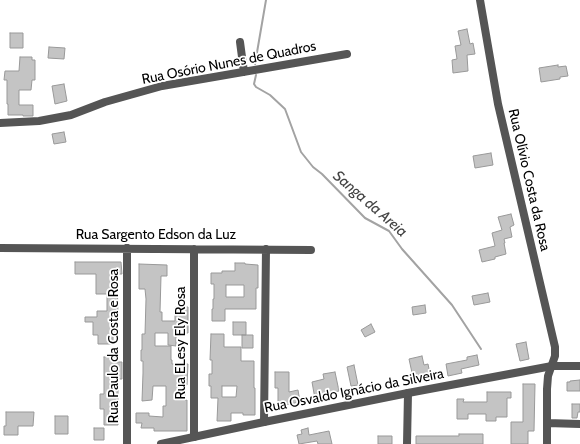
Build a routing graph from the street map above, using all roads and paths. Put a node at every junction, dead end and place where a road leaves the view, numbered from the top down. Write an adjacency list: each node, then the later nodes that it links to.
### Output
1 (480, 0): 11 (street, Rua Olívio Costa da Rosa)
2 (240, 42): 4 (street)
3 (346, 54): 4 (street, Rua Osório Nunes de Quadros)
4 (244, 72): 5 (street, Rua Osório Nunes de Quadros)
5 (0, 123)
6 (0, 248): 7 (street, Rua Sargento Edson da Luz)
7 (127, 248): 8 (street, Rua Sargento Edson da Luz); 18 (street, Rua Paulo da Costa e Rosa)
8 (194, 249): 9 (street, Rua Sargento Edson da Luz); 17 (street, Rua ELesy Ely Rosa)
9 (266, 249): 10 (street, Rua Sargento Edson da Luz); 14 (street)
10 (311, 250)
11 (552, 366): 12 (street, Rua Osvaldo Ignácio da Silveira); 13 (street, Rua Osvaldo Ignácio da Silveira); 15 (street, Rua Olívio Costa da Rosa)
12 (580, 366)
13 (408, 393): 14 (street, Rua Osvaldo Ignácio da Silveira); 20 (street)
14 (264, 422): 17 (street, Rua Osvaldo Ignácio da Silveira)
15 (548, 423): 16 (street); 21 (street, Rua Olívio Costa da Rosa)
16 (580, 424)
17 (194, 437): 19 (street, Rua Osvaldo Ignácio da Silveira)
18 (128, 444)
19 (162, 444)
20 (407, 444)
21 (547, 444)

